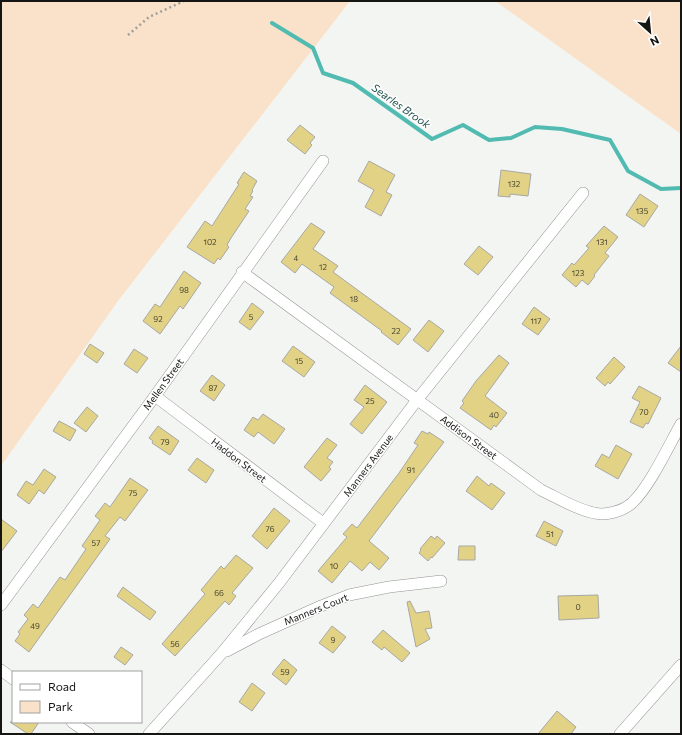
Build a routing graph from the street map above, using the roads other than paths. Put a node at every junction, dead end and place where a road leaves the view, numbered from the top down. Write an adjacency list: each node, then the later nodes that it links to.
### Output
1 (323, 161): 3 (street, Mellen Street)
2 (584, 193): 5 (street, Manners Avenue)
3 (242, 272): 4 (street, Mellen Street); 5 (street, Addison Street)
4 (155, 396): 7 (street, Haddon Street); 9 (street, Mellen Street)
5 (417, 400): 6 (street, Addison Street); 7 (street, Manners Avenue)
6 (681, 424)
7 (323, 523): 10 (street, Manners Avenue)
8 (441, 581): 10 (street, Manners Court)
9 (1, 605)
10 (221, 654): 17 (street, Manners Avenue)
11 (681, 665): 15 (street)
12 (1, 670): 13 (street)
13 (12, 678)
14 (73, 723): 16 (street)
15 (625, 732)
16 (89, 734)
17 (149, 734)

